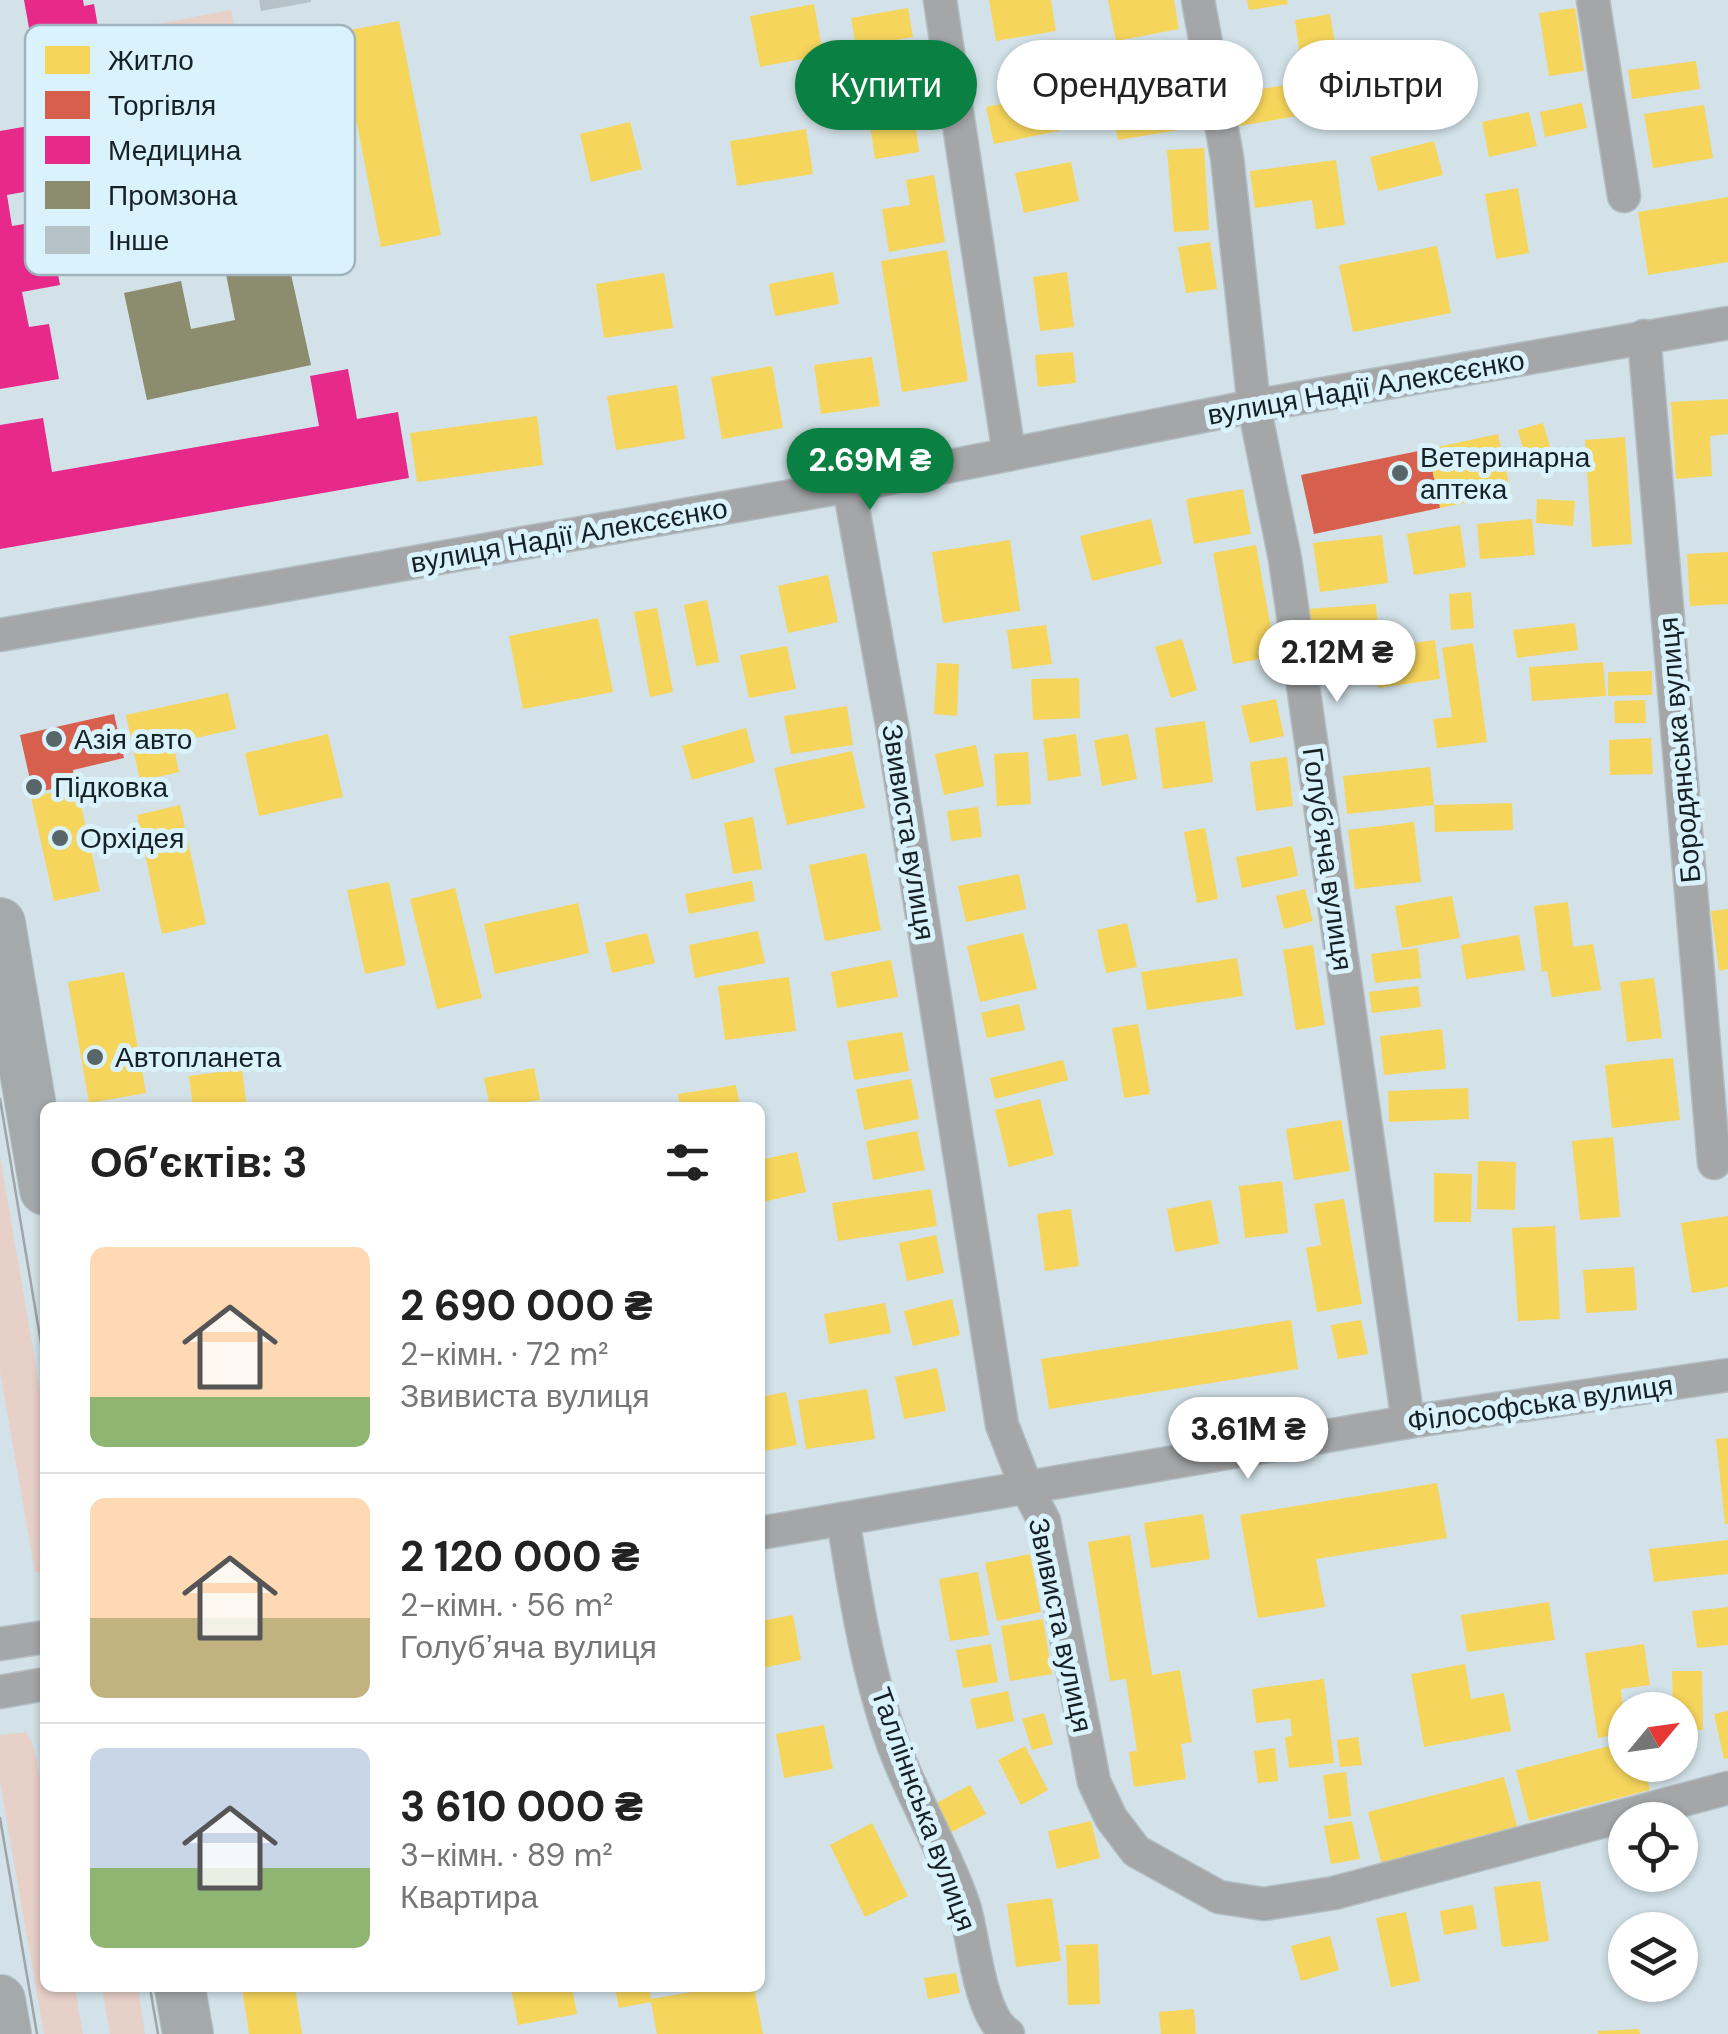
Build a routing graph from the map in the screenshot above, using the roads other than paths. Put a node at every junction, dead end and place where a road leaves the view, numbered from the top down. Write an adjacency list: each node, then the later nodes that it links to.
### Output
1 (940, 0): 8 (street)
2 (1198, 0): 7 (street, Голубʼяча вулиця)
3 (1592, 0): 4 (street)
4 (1624, 196)
5 (1728, 323): 6 (street, вулиця Надії Алексєєнко)
6 (1644, 336): 7 (street, вулиця Надії Алексєєнко); 13 (street, Бородянська вулиця)
7 (1254, 406): 8 (street, вулиця Надії Алексєєнко); 15 (street, Голубʼяча вулиця)
8 (1009, 454): 9 (street, вулиця Надії Алексєєнко)
9 (848, 486): 10 (street, вулиця Надії Алексєєнко); 16 (street, Звивиста вулиця)
10 (0, 635)
11 (0, 922): 12 (main road)
12 (40, 1160)
13 (1714, 1163)
14 (1728, 1375): 15 (street, Філософська вулиця)
15 (1408, 1422): 16 (street, Філософська вулиця)
16 (1026, 1486): 17 (street, Філософська вулиця); 23 (street, Звивиста вулиця)
17 (843, 1519): 18 (street, Філософська вулиця); 28 (street, Талліннська вулиця)
18 (765, 1531)
19 (40, 1638): 20 (street)
20 (0, 1644)
21 (40, 1685): 22 (street)
22 (0, 1692)
23 (1728, 1788)
24 (181, 1992): 27 (main road)
25 (0, 2000): 26 (main road)
26 (6, 2034)
27 (188, 2034)
28 (1008, 2034)

